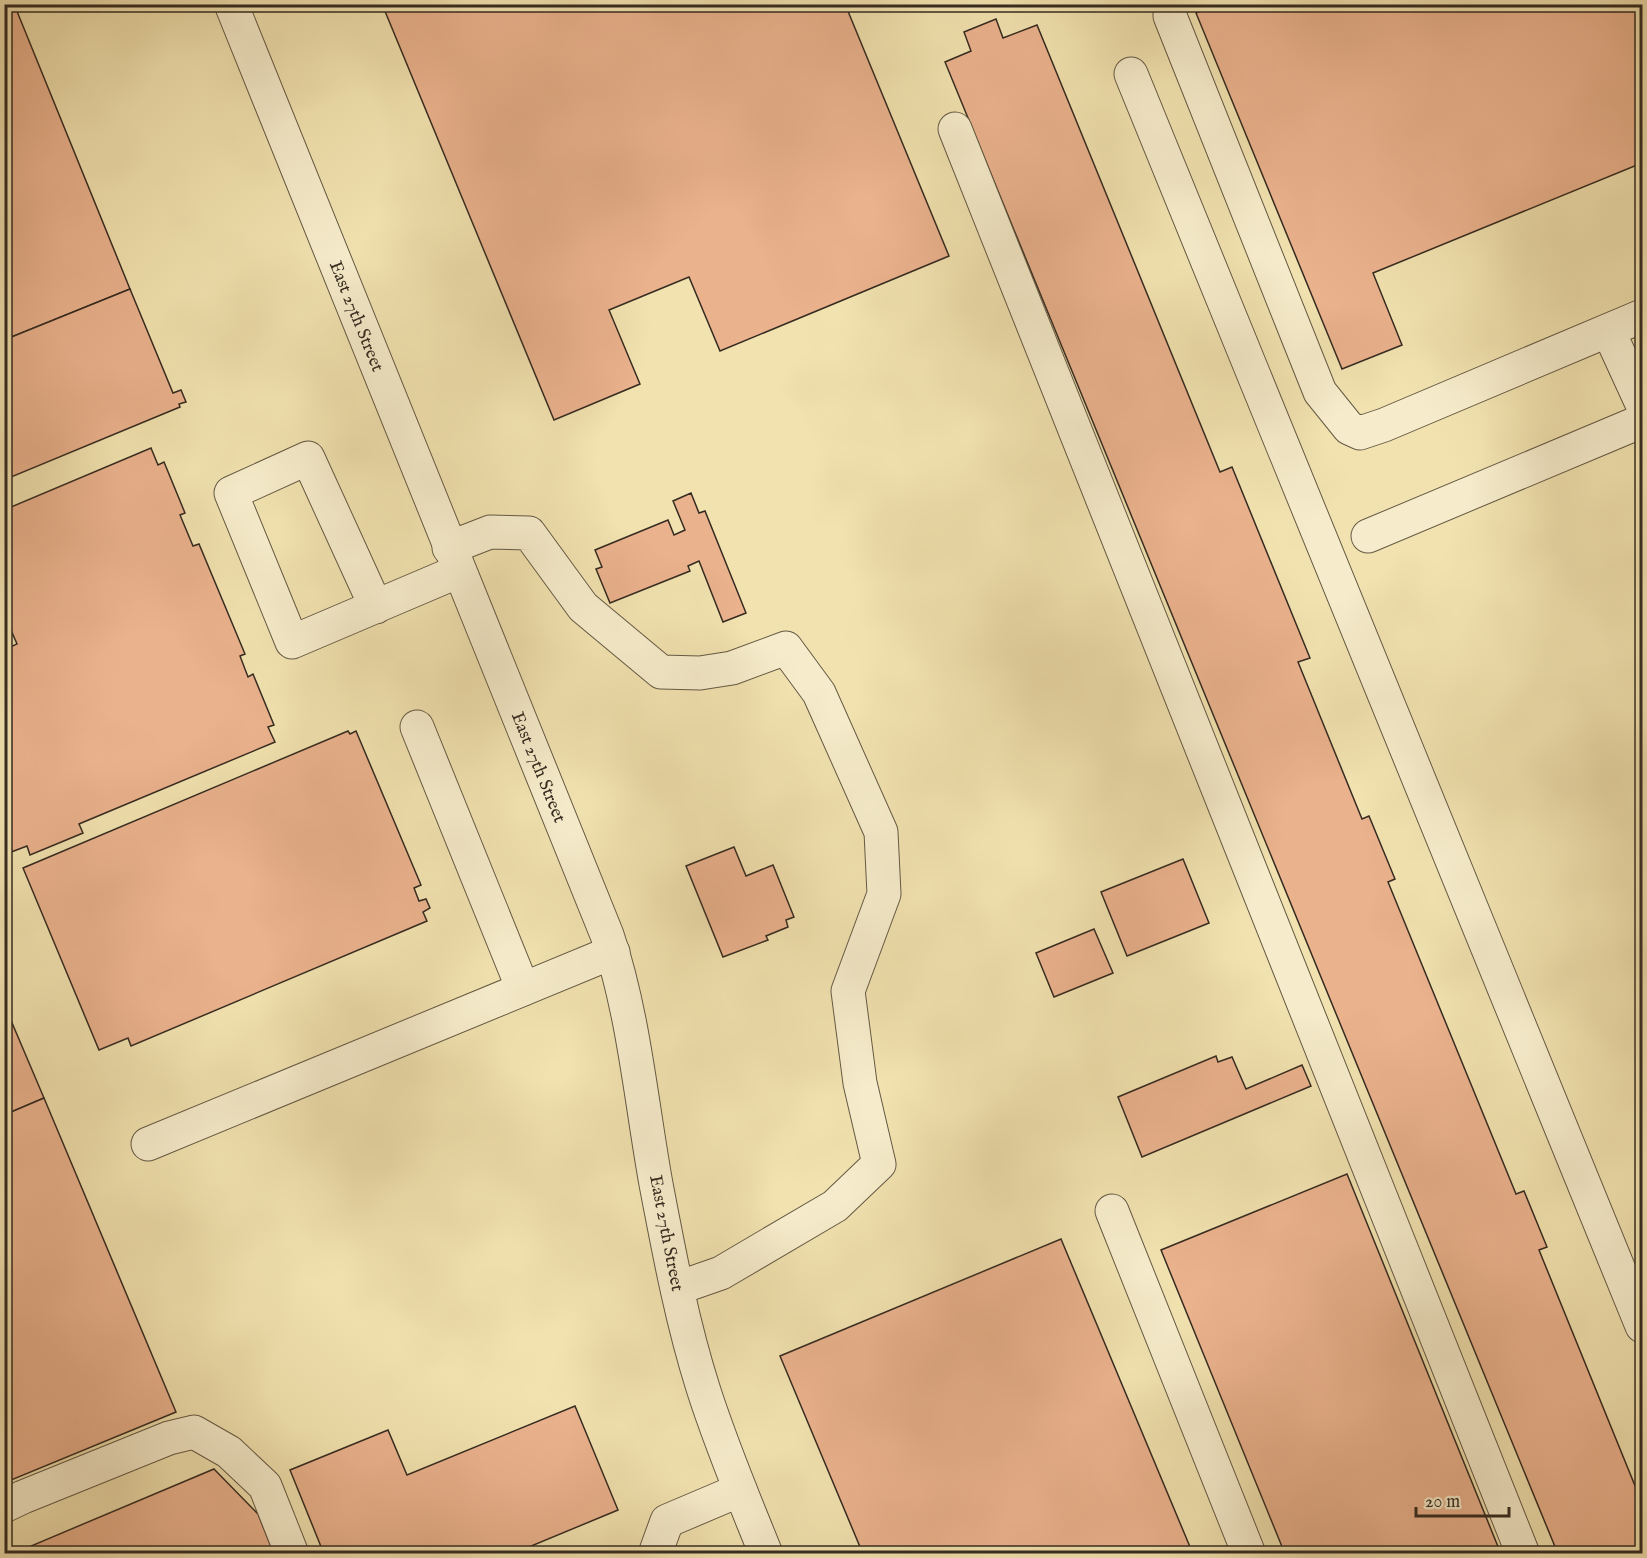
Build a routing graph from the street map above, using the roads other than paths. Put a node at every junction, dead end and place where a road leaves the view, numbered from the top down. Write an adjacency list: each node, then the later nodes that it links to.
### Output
1 (231, 4): 10 (street, East 27th Street)
2 (1170, 4): 6 (street)
3 (1131, 74): 18 (street)
4 (955, 129): 25 (street)
5 (1642, 316): 6 (street)
6 (1609, 332): 7 (street)
7 (1642, 404)
8 (1642, 421): 9 (street)
9 (1368, 536)
10 (454, 559): 11 (street); 13 (street, East 27th Street); 17 (street)
11 (376, 607): 11 (street)
12 (417, 727): 14 (street)
13 (613, 952): 14 (street); 17 (street, East 27th Street)
14 (523, 989): 15 (street)
15 (148, 1144)
16 (1112, 1211): 24 (street)
17 (678, 1288): 19 (street, East 27th Street)
18 (1642, 1326)
19 (740, 1490): 22 (street); 23 (street, East 27th Street)
20 (4, 1506): 21 (street)
21 (292, 1554)
22 (655, 1554)
23 (766, 1554)
24 (1249, 1554)
25 (1523, 1554)

